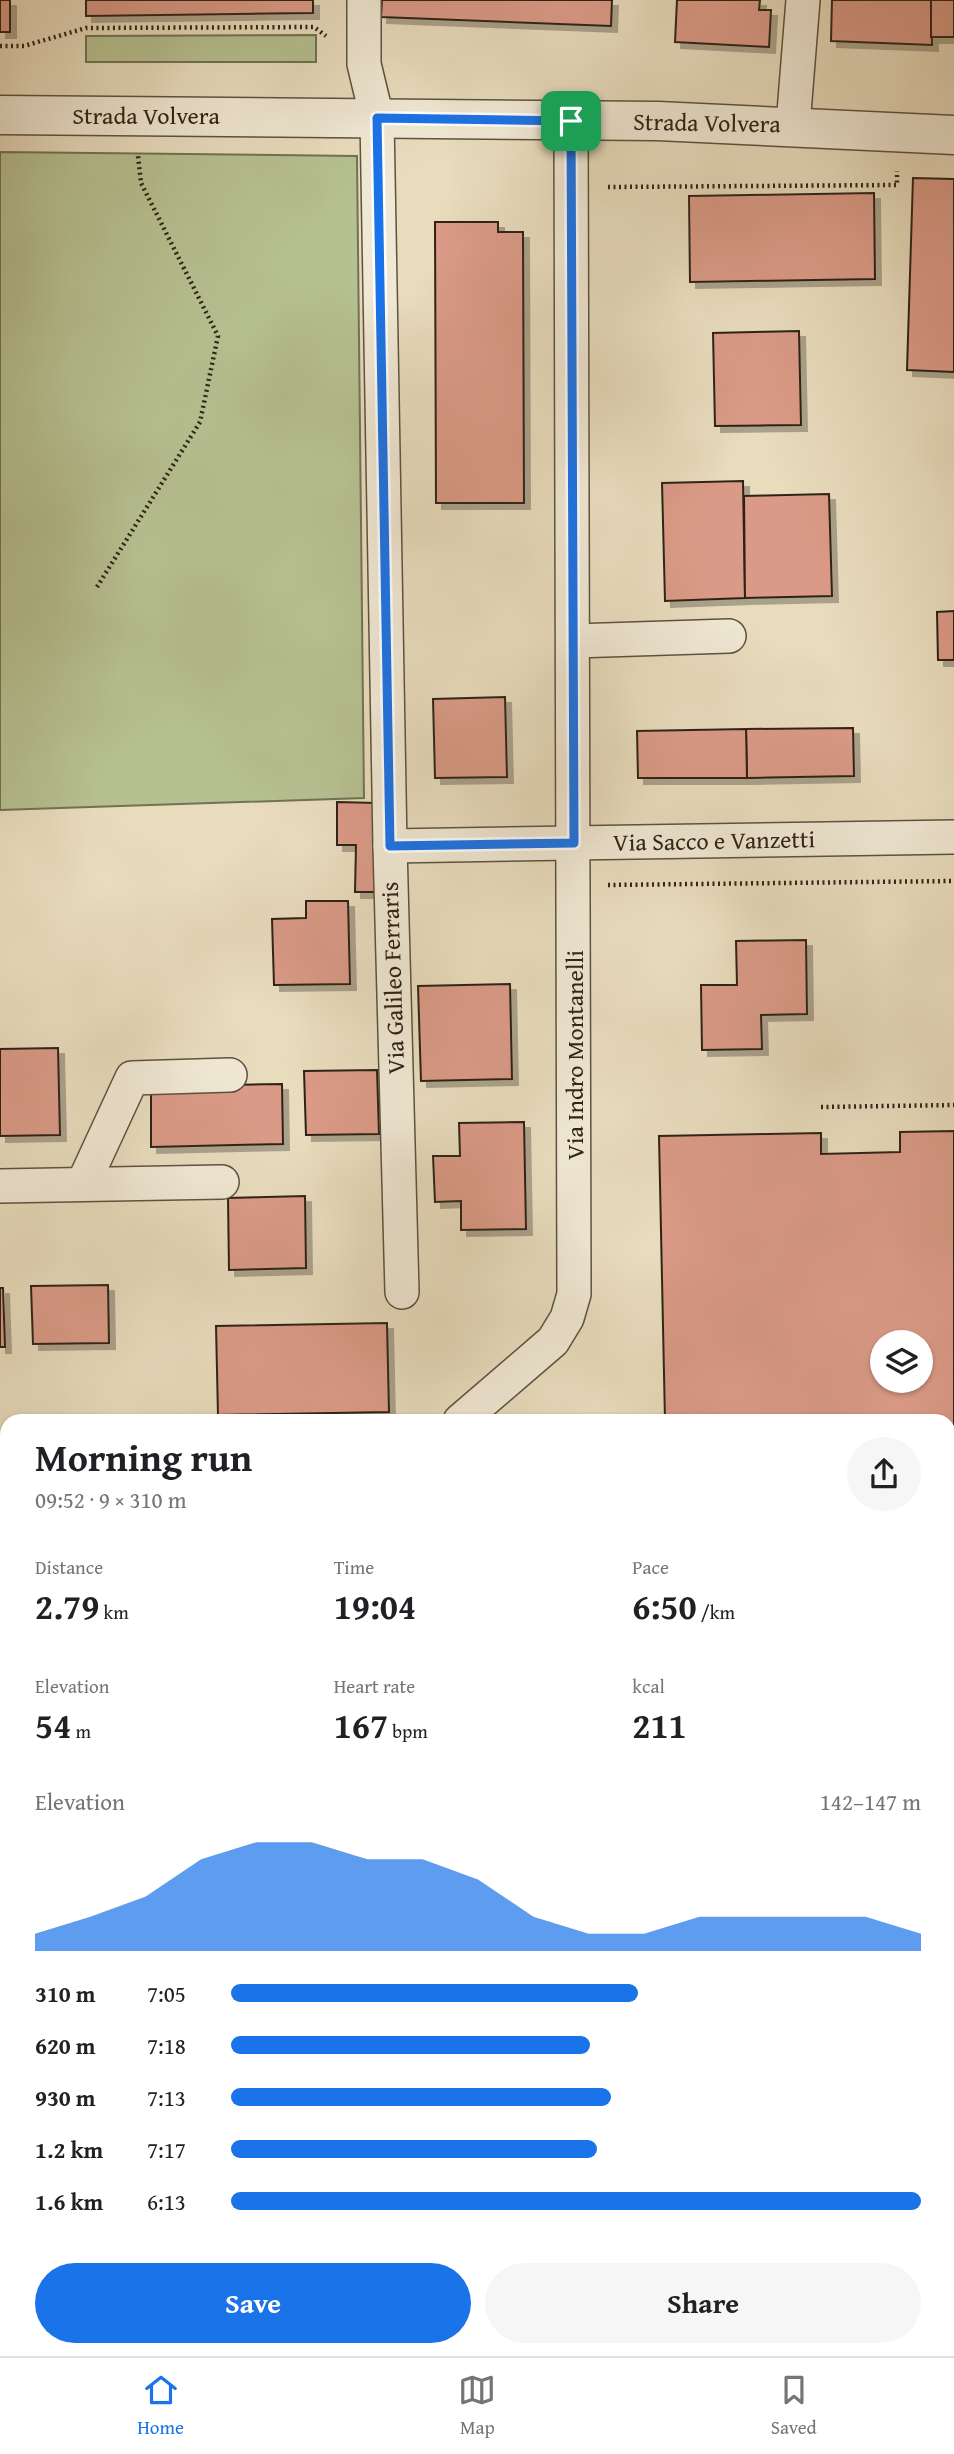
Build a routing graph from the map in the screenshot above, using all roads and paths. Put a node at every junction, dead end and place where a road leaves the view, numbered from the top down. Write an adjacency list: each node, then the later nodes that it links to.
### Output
1 (364, 0): 4 (street)
2 (803, 0): 8 (street)
3 (0, 46): 4 (path)
4 (364, 64): 6 (street)
5 (0, 115): 6 (street, Strada Volvera)
6 (377, 118): 7 (street, Strada Volvera); 18 (street, Via Galileo Ferraris)
7 (571, 121): 8 (street, Strada Volvera); 15 (street, Via Indro Montanelli)
8 (793, 125): 9 (street, Strada Volvera)
9 (954, 135)
10 (136, 145): 13 (path)
11 (898, 165): 12 (path)
12 (604, 187)
13 (97, 587)
14 (729, 636): 15 (street)
15 (574, 642): 17 (street, Via Indro Montanelli)
16 (954, 837): 17 (street, Via Sacco e Vanzetti)
17 (574, 843): 18 (street, Via Sacco e Vanzetti); 28 (street, Via Indro Montanelli)
18 (390, 846): 27 (street, Via Galileo Ferraris)
19 (954, 881): 20 (path)
20 (604, 885)
21 (230, 1075): 25 (street)
22 (954, 1105): 23 (path)
23 (821, 1107)
24 (222, 1182): 25 (street)
25 (83, 1184): 26 (street)
26 (0, 1186)
27 (402, 1292)
28 (468, 1414)

